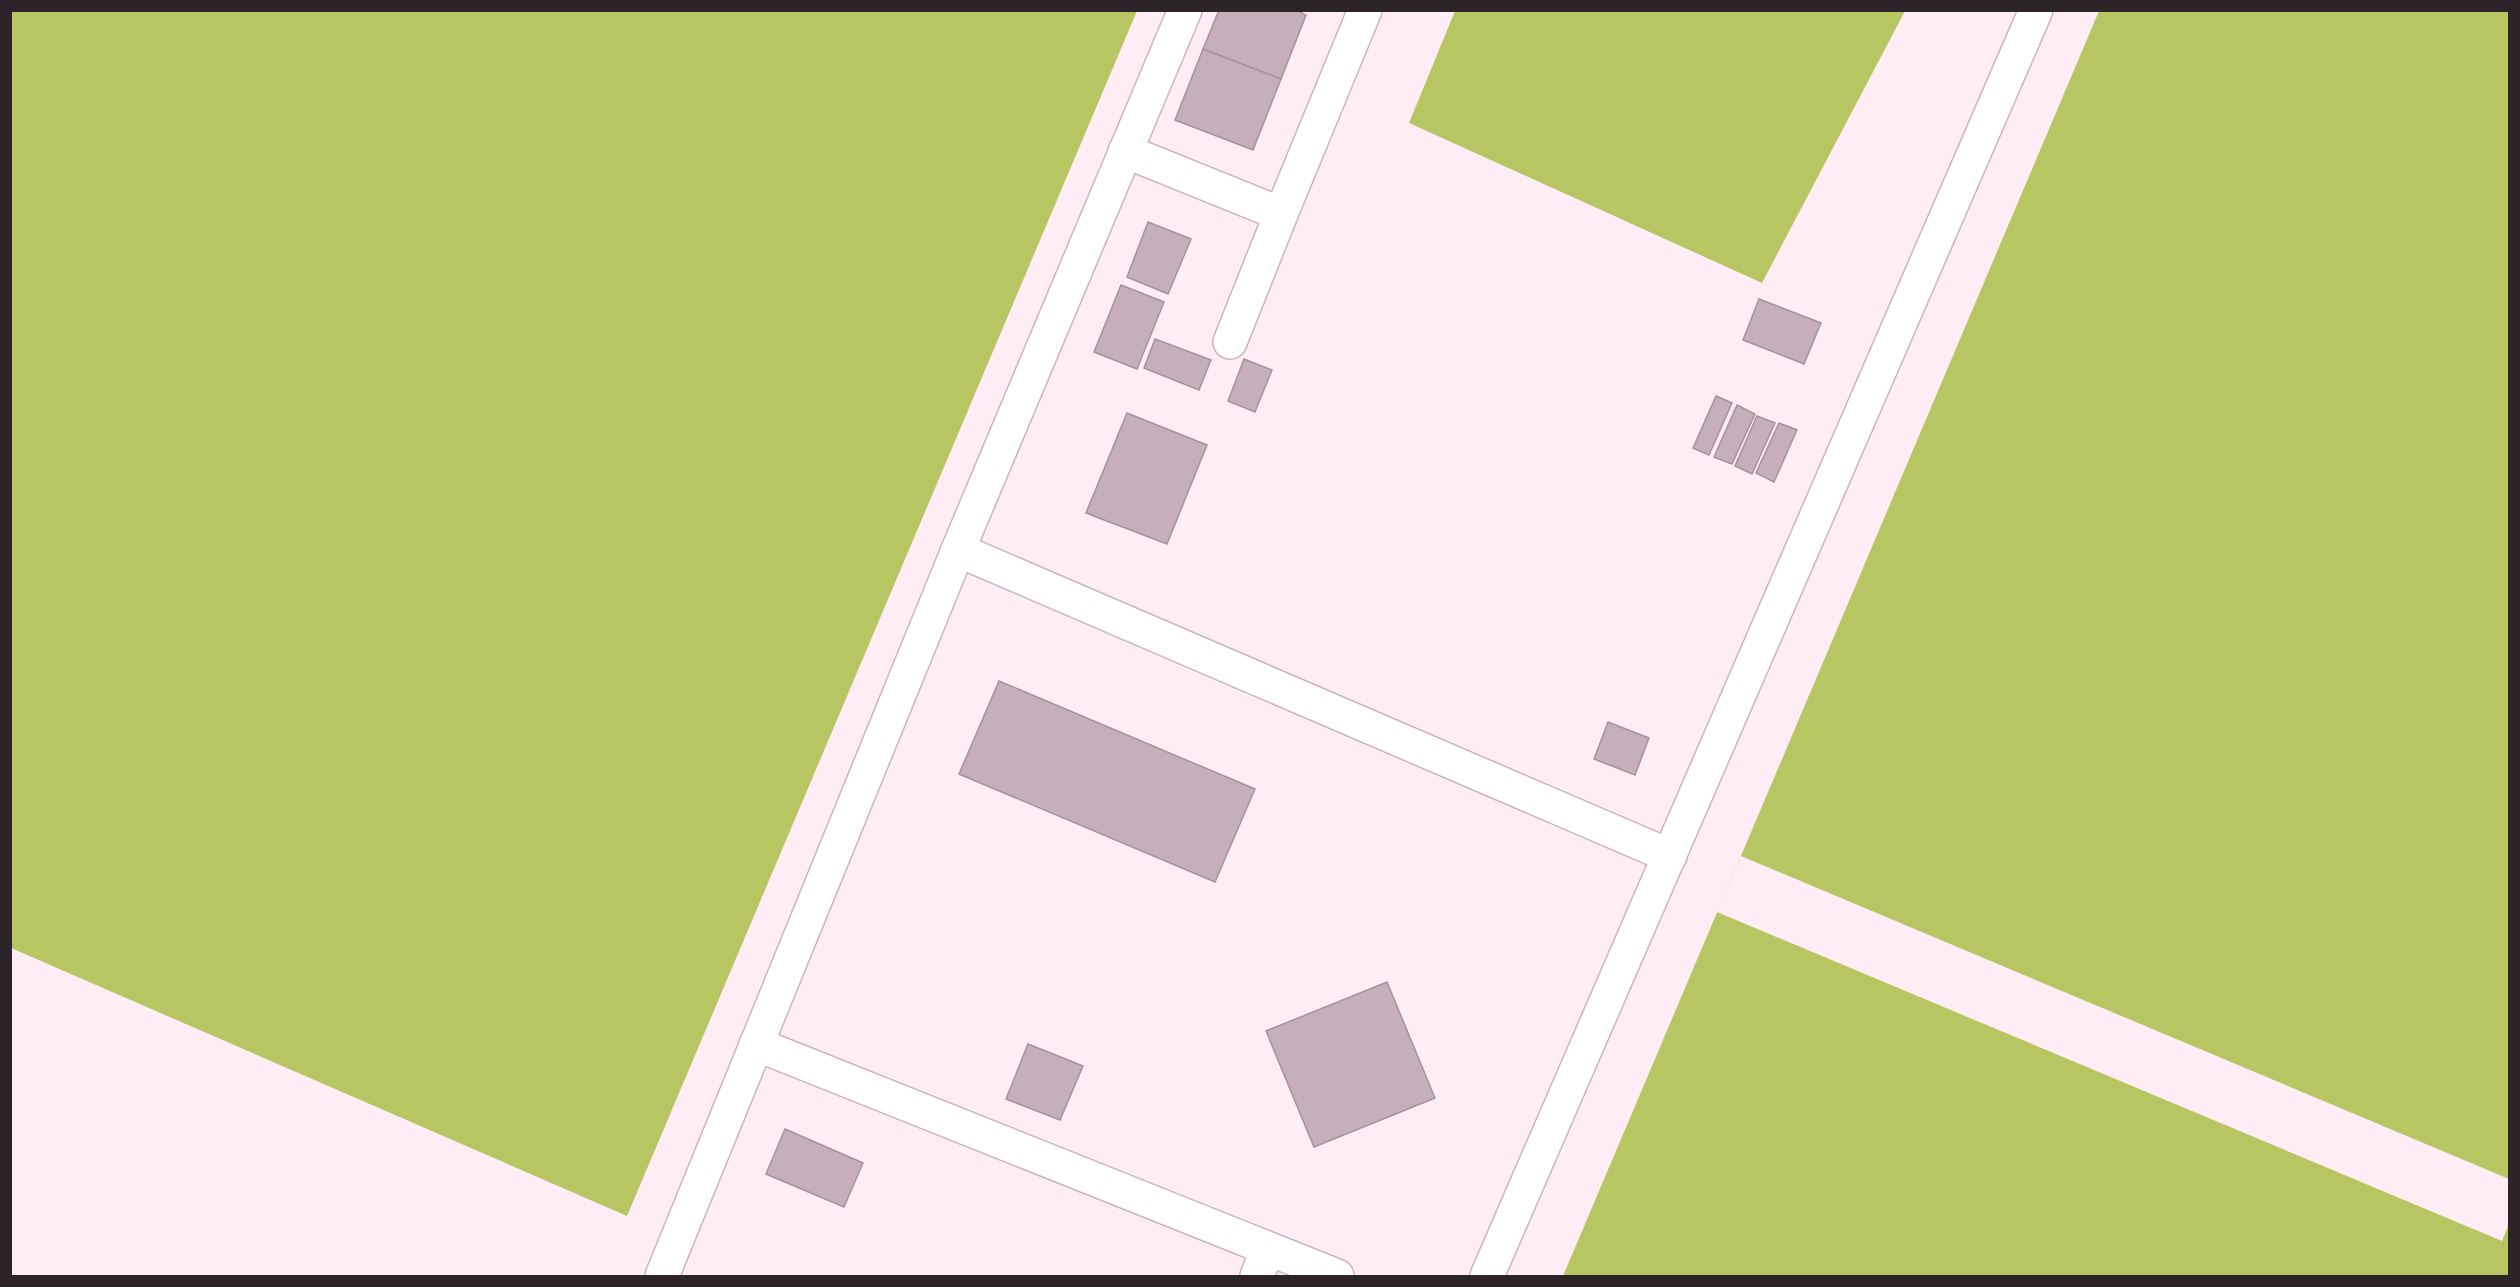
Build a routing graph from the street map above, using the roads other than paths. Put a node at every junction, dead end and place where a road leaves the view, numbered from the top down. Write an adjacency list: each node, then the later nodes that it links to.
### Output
1 (1185, 10): 4 (lane)
2 (1365, 10): 5 (lane)
3 (2036, 10): 8 (lane)
4 (1125, 151): 5 (lane); 7 (lane)
5 (1281, 214): 6 (lane)
6 (1230, 342)
7 (958, 550): 8 (lane); 9 (lane)
8 (1670, 856): 13 (lane)
9 (756, 1044): 10 (lane); 11 (lane)
10 (1262, 1263): 12 (lane)
11 (662, 1276)
12 (1337, 1276)
13 (1487, 1276)

